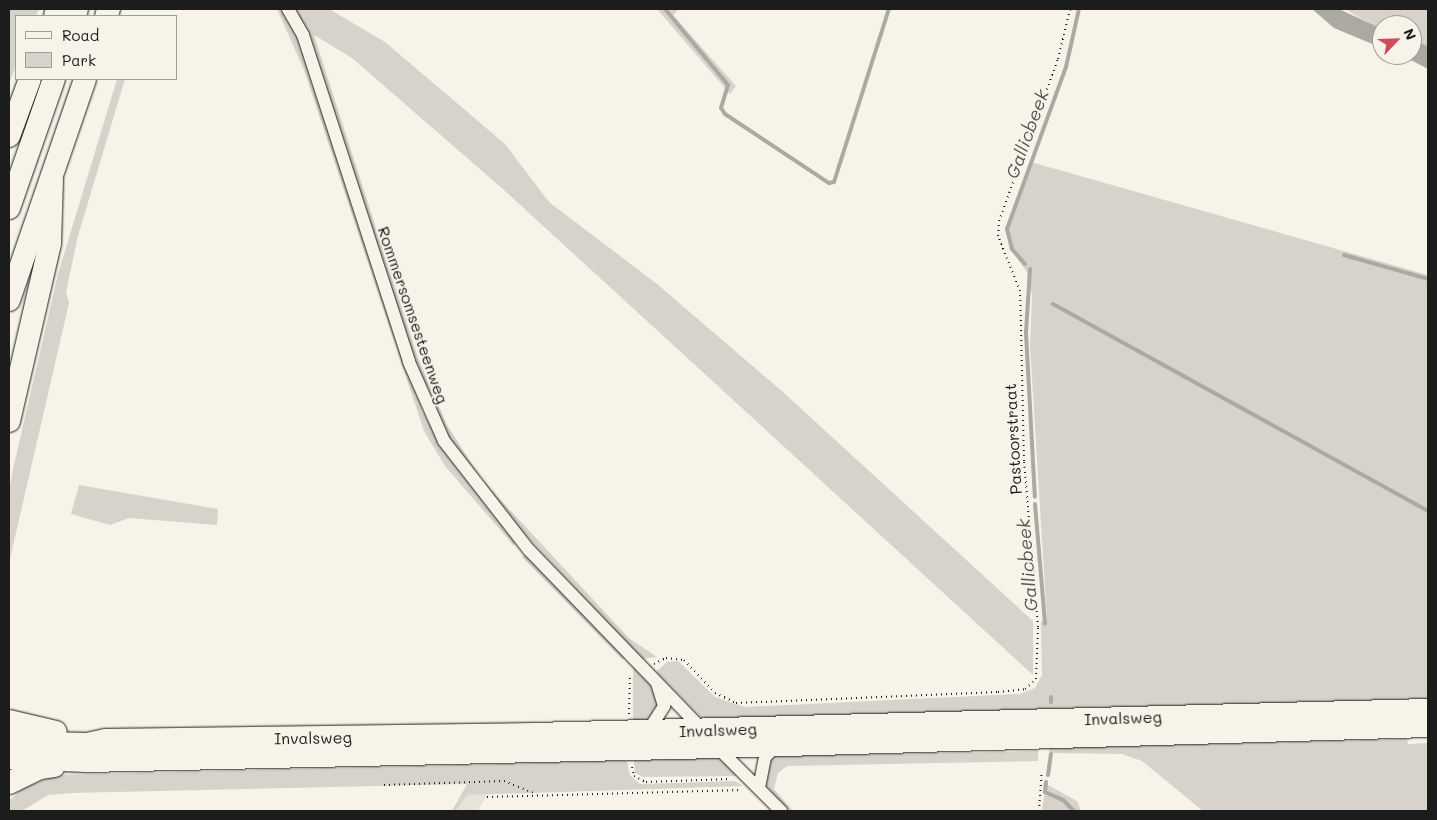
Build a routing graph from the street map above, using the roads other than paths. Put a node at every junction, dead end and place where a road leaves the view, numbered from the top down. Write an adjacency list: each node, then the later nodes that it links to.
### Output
1 (288, 9): 10 (street, Rommersomsesteenweg)
2 (30, 80): 5 (highway)
3 (54, 80): 7 (highway)
4 (86, 80): 6 (highway)
5 (9, 133)
6 (52, 182): 8 (highway); 9 (highway)
7 (9, 208)
8 (9, 300)
9 (9, 421)
10 (656, 680): 13 (street, Rommersomsesteenweg); 15 (street, Rommersomsesteenweg)
11 (1428, 710): 15 (highway, Invalsweg)
12 (9, 720): 16 (highway)
13 (638, 726): 15 (highway, Invalsweg); 16 (highway, Invalsweg)
14 (1428, 726): 18 (highway, Invalsweg)
15 (710, 739): 18 (highway, Invalsweg); 20 (highway, Invalsweg); 22 (street, Rommersomsesteenweg)
16 (106, 740): 17 (highway, Invalsweg)
17 (9, 742)
18 (776, 746): 22 (street)
19 (9, 758): 20 (highway, Invalsweg)
20 (87, 761): 21 (highway)
21 (9, 783)
22 (759, 788): 23 (street, Rommersomsesteenweg)
23 (781, 811)

